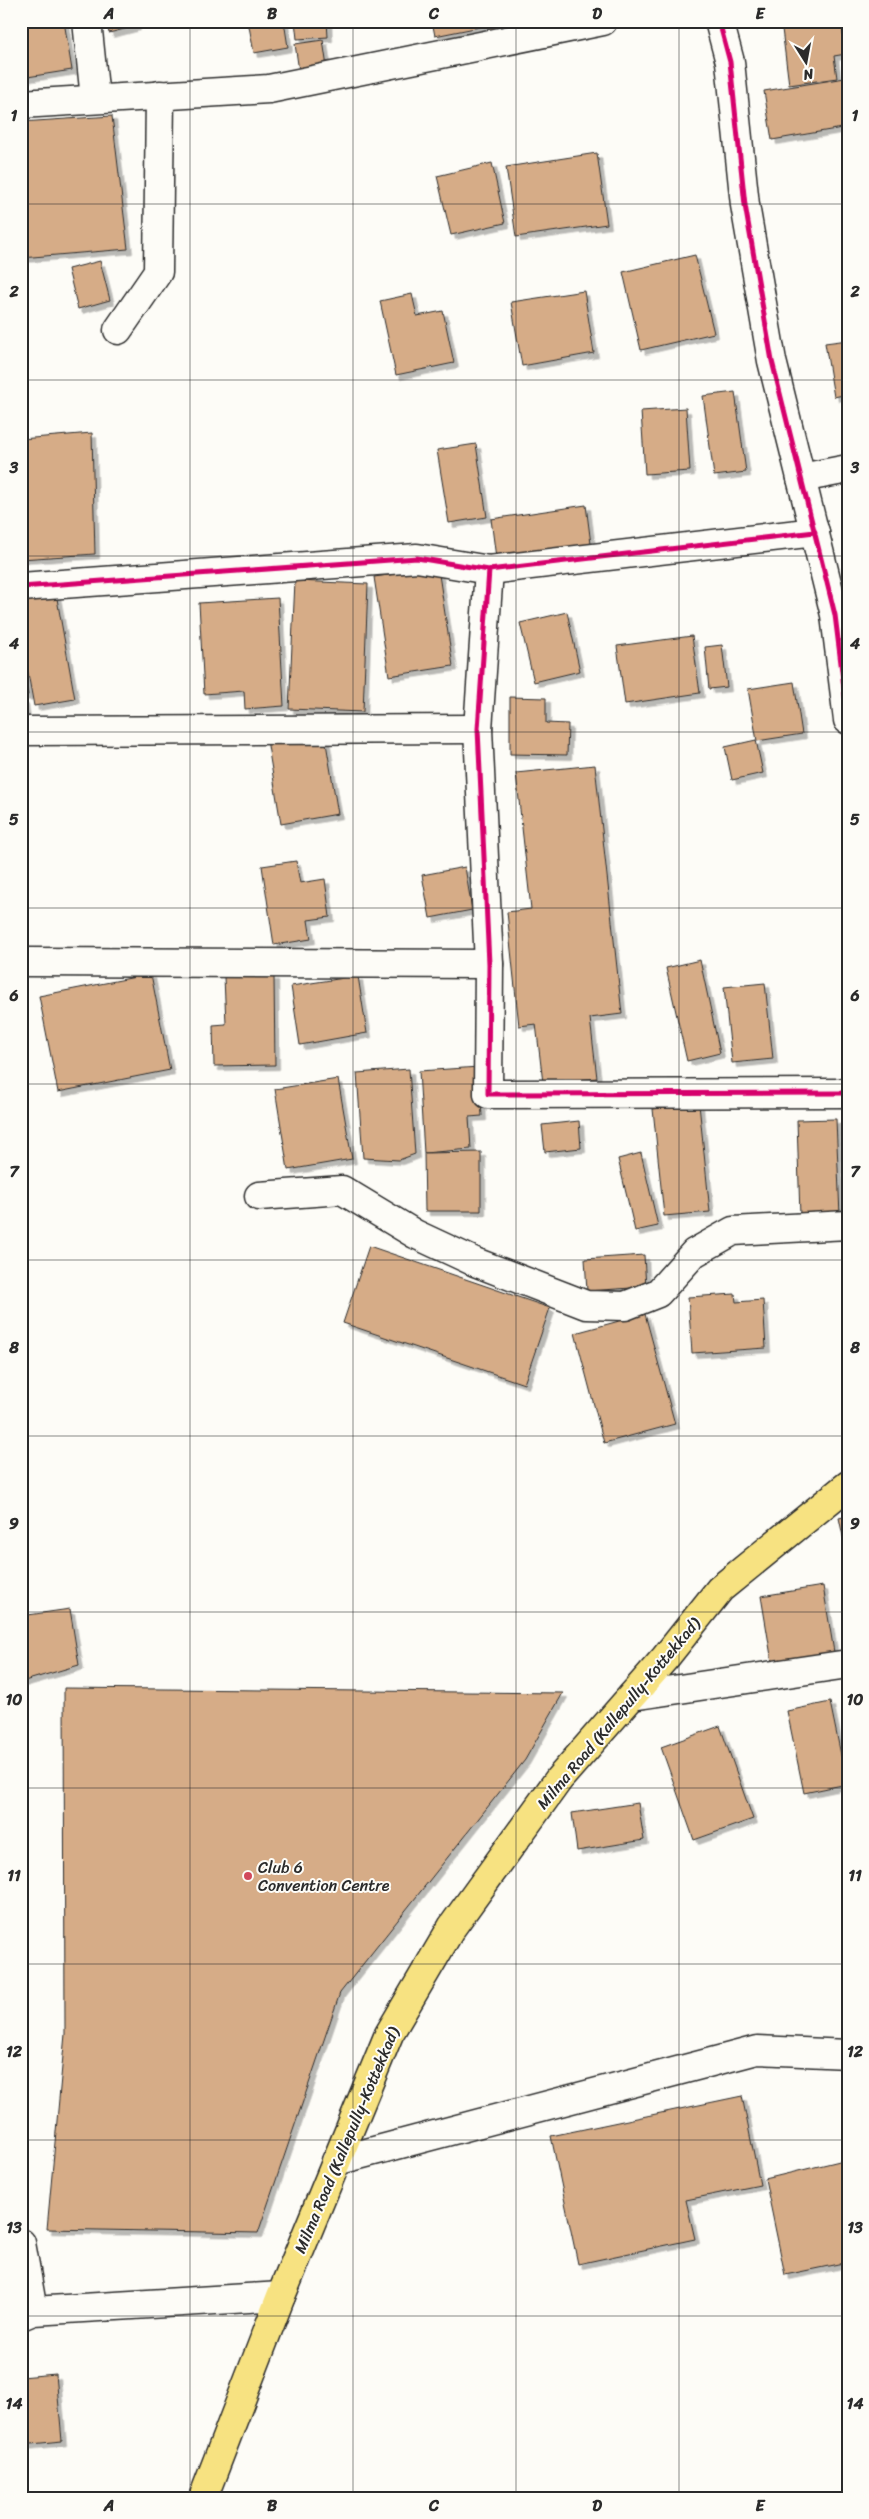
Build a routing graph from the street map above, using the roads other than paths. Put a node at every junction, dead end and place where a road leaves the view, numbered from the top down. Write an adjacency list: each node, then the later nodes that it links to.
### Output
1 (87, 21): 5 (street)
2 (603, 21): 4 (street)
3 (719, 21): 9 (street)
4 (160, 95): 5 (street); 7 (street)
5 (95, 99): 6 (street)
6 (21, 104)
7 (118, 330)
8 (848, 469): 9 (street)
9 (801, 478): 10 (street)
10 (815, 532): 11 (street); 13 (street)
11 (489, 570): 12 (street); 14 (street)
12 (21, 587)
13 (848, 720)
14 (478, 729): 15 (street); 17 (street)
15 (21, 731)
16 (26, 962): 17 (street)
17 (489, 964): 18 (street)
18 (848, 1092)
19 (259, 1196): 20 (street)
20 (848, 1225)
21 (848, 1485): 23 (main road, Milma Road (Kallepully-Kottekkad))
22 (848, 1664): 23 (street)
23 (632, 1696): 25 (main road, Milma Road (Kallepully-Kottekkad))
24 (848, 2054): 25 (street)
25 (336, 2161): 27 (main road, Milma Road (Kallepully-Kottekkad))
26 (21, 2243): 28 (street)
27 (281, 2296): 28 (street); 29 (main road, Milma Road (Kallepully-Kottekkad))
28 (27, 2313)
29 (203, 2498)

